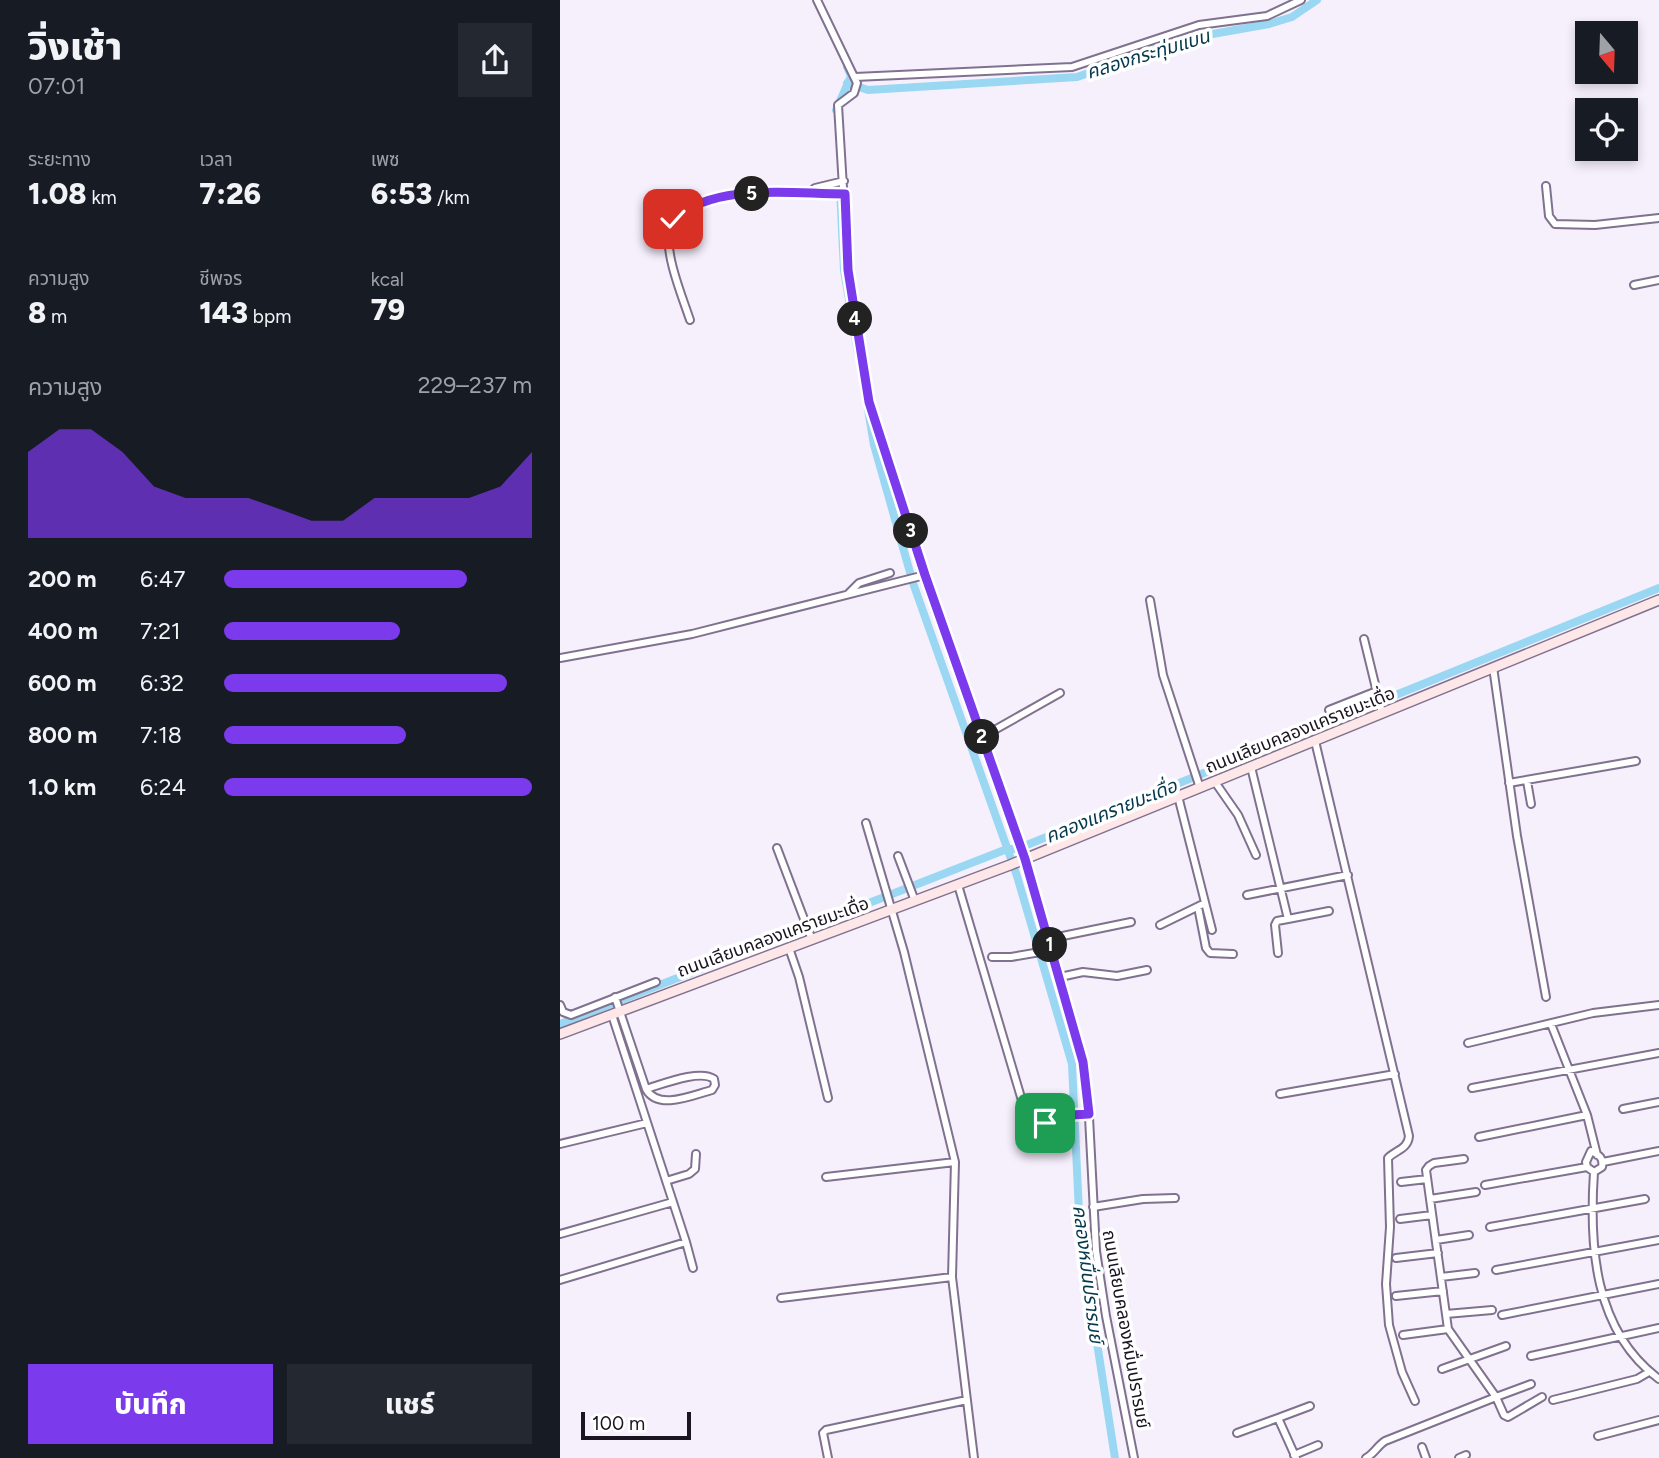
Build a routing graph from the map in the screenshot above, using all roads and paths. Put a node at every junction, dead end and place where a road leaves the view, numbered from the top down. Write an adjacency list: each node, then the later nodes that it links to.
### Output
1 (817, 0): 3 (street)
2 (1301, 0): 3 (street)
3 (856, 82): 4 (street, ถนนเลียบคลองหมื่นปรารมย์)
4 (841, 182): 6 (street); 7 (street, ถนนเลียบคลองหมื่นปรารมย์)
5 (1546, 186): 8 (street)
6 (808, 194): 7 (street); 11 (street)
7 (839, 194): 13 (street, ถนนเลียบคลองหมื่นปรารมย์)
8 (1659, 218)
9 (1659, 280): 10 (street)
10 (1634, 285)
11 (690, 320)
12 (890, 573): 14 (street)
13 (919, 577): 14 (street); 23 (street, ถนนเลียบคลองหมื่นปรารมย์)
14 (848, 594): 18 (street)
15 (1150, 600): 27 (street)
16 (1659, 600): 19 (street, ถนนเลียบคลองแครายมะเดื่อ)
17 (1364, 639): 21 (street)
18 (560, 657)
19 (1493, 667): 21 (street, ถนนเลียบคลองแครายมะเดื่อ); 30 (street)
20 (1060, 692): 23 (street)
21 (1379, 702): 22 (street); 24 (street, ถนนเลียบคลองแครายมะเดื่อ)
22 (1329, 710)
23 (982, 737): 37 (street, ถนนเลียบคลองหมื่นปรารมย์)
24 (1315, 741): 26 (street, ถนนเลียบคลองแครายมะเดื่อ); 38 (street)
25 (1636, 761): 28 (street)
26 (1251, 767): 29 (street, ถนนเลียบคลองแครายมะเดื่อ); 40 (street)
27 (1197, 780): 29 (street, ถนนเลียบคลองแครายมะเดื่อ); 31 (street, ถนนเลียบคลองแครายมะเดื่อ)
28 (1527, 781): 30 (street); 32 (street)
29 (1215, 782): 35 (street)
30 (1509, 783): 61 (street)
31 (1178, 796): 37 (street, ถนนเลียบคลองแครายมะเดื่อ); 43 (street)
32 (1531, 804)
33 (866, 823): 44 (street)
34 (777, 848): 51 (street)
35 (1256, 855)
36 (898, 856): 41 (street)
37 (1019, 860): 39 (street, ถนนเลียบคลองแครายมะเดื่อ); 52 (street, ถนนเลียบคลองหมื่นปรารมย์)
38 (1348, 875): 40 (street); 70 (street)
39 (958, 885): 41 (street, ถนนเลียบคลองแครายมะเดื่อ); 79 (street)
40 (1282, 888): 42 (street); 47 (street)
41 (912, 895): 44 (street, ถนนเลียบคลองแครายมะเดื่อ)
42 (1247, 895)
43 (1205, 902): 45 (street); 50 (street)
44 (890, 903): 51 (street, ถนนเลียบคลองแครายมะเดื่อ); 88 (street)
45 (1198, 907): 49 (street); 56 (street)
46 (1329, 911): 47 (street)
47 (1288, 919): 55 (street)
48 (1131, 922): 52 (street)
49 (1160, 925)
50 (1212, 930)
51 (810, 937): 53 (street, ถนนเลียบคลองแครายมะเดื่อ)
52 (1048, 939): 54 (street, ถนนเลียบคลองหมื่นปรารมย์)
53 (789, 948): 64 (street, ถนนเลียบคลองแครายมะเดื่อ); 76 (street)
54 (1052, 950): 57 (street); 59 (street, ถนนเลียบคลองหมื่นปรารมย์)
55 (1278, 953)
56 (1233, 954)
57 (992, 957)
58 (1147, 970): 59 (street)
59 (1060, 977): 79 (street, ถนนเลียบคลองหมื่นปรารมย์)
60 (656, 982): 64 (street)
61 (1546, 996)
62 (560, 1005): 64 (street)
63 (1659, 1005): 65 (street)
64 (617, 1007): 66 (street, ถนนเลียบคลองแครายมะเดื่อ); 73 (street); 81 (street)
65 (1551, 1024): 67 (street); 69 (street)
66 (560, 1034)
67 (1468, 1043)
68 (1659, 1053): 69 (street)
69 (1570, 1070): 72 (street); 80 (street)
70 (1395, 1074): 74 (street); 144 (street)
71 (672, 1082): 73 (street); 75 (street); 75 (street)
72 (1472, 1088)
73 (646, 1089): 75 (street)
74 (1280, 1094)
75 (676, 1098)
76 (828, 1098)
77 (1659, 1102): 78 (street)
78 (1623, 1109)
79 (1089, 1114): 102 (street, ถนนเลียบคลองหมื่นปรารมย์)
80 (1587, 1115): 82 (street); 86 (street)
81 (647, 1123): 83 (street); 94 (street)
82 (1479, 1137)
83 (560, 1144)
84 (1659, 1151): 89 (street)
85 (696, 1154): 94 (street)
86 (1597, 1155): 89 (street); 90 (street)
87 (1464, 1159): 93 (street)
88 (955, 1161): 92 (street); 118 (street)
89 (1603, 1161): 91 (street)
90 (1587, 1167): 91 (street); 96 (street)
91 (1594, 1172): 103 (street)
92 (825, 1177)
93 (1427, 1179): 95 (street); 99 (street)
94 (666, 1181): 101 (street)
95 (1401, 1182)
96 (1485, 1185)
97 (1476, 1192): 99 (street)
98 (1175, 1198): 102 (street)
99 (1430, 1199): 104 (street)
100 (1645, 1199): 103 (street)
101 (673, 1202): 107 (street); 111 (street)
102 (1093, 1207): 156 (street, ถนนเลียบคลองหมื่นปรารมย์)
103 (1592, 1209): 106 (street); 112 (street)
104 (1432, 1215): 105 (street); 109 (street)
105 (1400, 1219)
106 (1490, 1227)
107 (560, 1234)
108 (1469, 1236): 109 (street)
109 (1436, 1240): 113 (street)
110 (1659, 1240): 112 (street)
111 (686, 1242): 115 (street); 120 (street)
112 (1594, 1252): 116 (street); 123 (street)
113 (1438, 1253): 114 (street); 119 (street)
114 (1396, 1258)
115 (693, 1268)
116 (1496, 1270)
117 (1475, 1273): 119 (street)
118 (951, 1277): 125 (street); 143 (street)
119 (1441, 1277): 122 (street)
120 (560, 1280)
121 (1659, 1284): 123 (street)
122 (1443, 1291): 124 (street); 127 (street)
123 (1602, 1295): 128 (street); 132 (street)
124 (1396, 1296)
125 (781, 1298)
126 (1492, 1310): 127 (street)
127 (1446, 1314): 130 (street)
128 (1502, 1315)
129 (1659, 1328): 132 (street)
130 (1448, 1329): 131 (street); 135 (street)
131 (1403, 1335)
132 (1621, 1336): 134 (street); 137 (street)
133 (1506, 1346): 135 (street)
134 (1531, 1356)
135 (1468, 1358): 136 (street); 140 (street)
136 (1442, 1369)
137 (1649, 1372): 138 (street); 142 (street)
138 (1659, 1379)
139 (1531, 1384): 140 (street)
140 (1496, 1397): 141 (street); 152 (street)
141 (1542, 1397)
142 (1553, 1399)
143 (967, 1400): 154 (street); 155 (street)
144 (1415, 1401)
145 (1310, 1406): 146 (street)
146 (1278, 1418): 148 (street); 153 (street)
147 (1659, 1420): 149 (street)
148 (1237, 1433)
149 (1598, 1436)
150 (1318, 1445): 153 (street)
151 (1422, 1447): 158 (street)
152 (1376, 1455): 157 (street)
153 (1295, 1456)
154 (828, 1458)
155 (974, 1458)
156 (1134, 1458)
157 (1366, 1458)
158 (1426, 1458)

